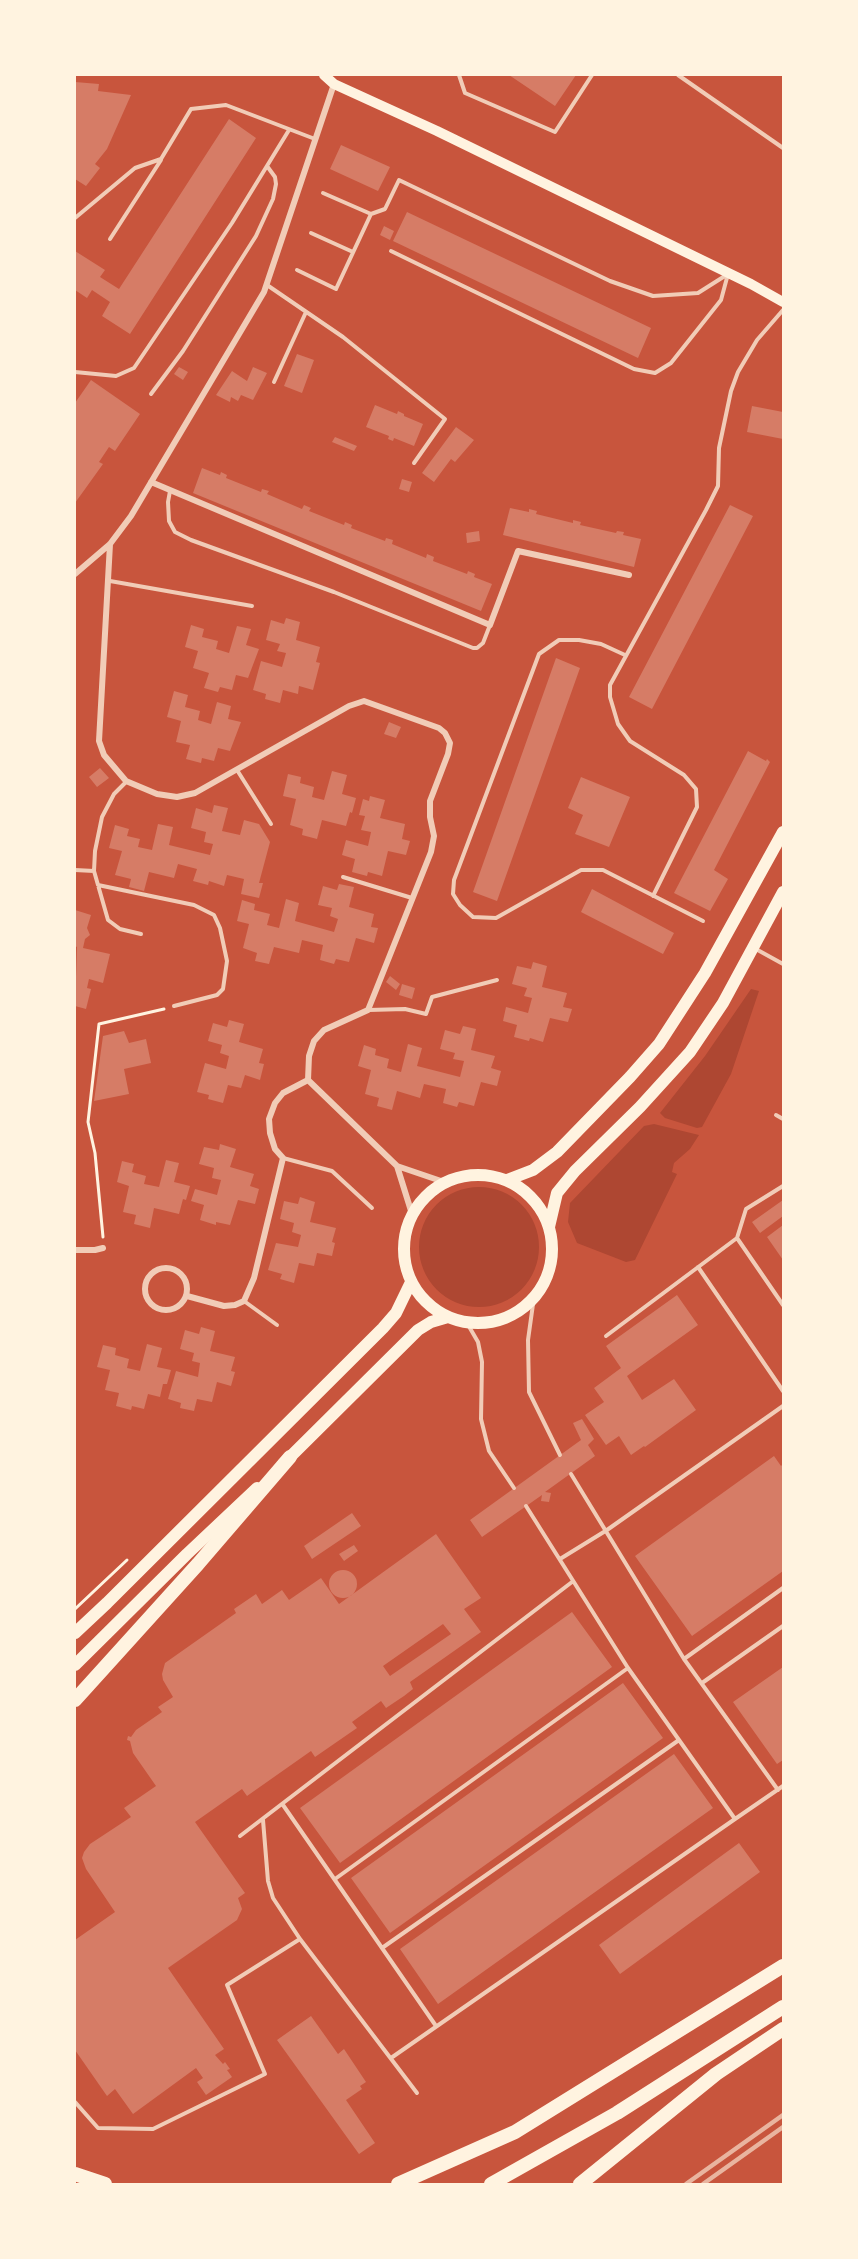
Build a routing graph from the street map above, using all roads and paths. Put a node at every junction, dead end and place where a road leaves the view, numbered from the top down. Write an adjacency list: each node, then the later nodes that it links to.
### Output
1 (324, 75): 7 (main road)
2 (459, 75): 3 (lane)
3 (592, 75)
4 (678, 75): 6 (lane)
5 (689, 75): 6 (lane)
6 (685, 80): 10 (lane)
7 (334, 84): 9 (street); 21 (main road)
8 (290, 129): 9 (lane); 11 (lane); 12 (lane)
9 (315, 139): 22 (street)
10 (783, 148)
11 (161, 159): 15 (lane); 17 (lane)
12 (267, 166): 26 (lane); 28 (lane)
13 (323, 193): 14 (lane)
14 (371, 214): 19 (lane); 21 (lane)
15 (75, 218)
16 (311, 233): 19 (lane)
17 (110, 239)
18 (391, 251): 21 (lane)
19 (353, 252): 20 (lane)
20 (297, 270)
21 (728, 273): 23 (main road)
22 (267, 285): 25 (lane); 30 (street)
23 (783, 302)
24 (783, 310): 38 (lane)
25 (306, 312): 27 (lane); 29 (lane)
26 (75, 372)
27 (274, 382)
28 (151, 394)
29 (414, 464)
30 (151, 483): 31 (street); 32 (street)
31 (170, 490): 37 (street); 37 (lane)
32 (110, 544): 33 (street); 35 (street)
33 (75, 574)
34 (628, 575): 37 (street)
35 (110, 581): 36 (lane); 40 (street)
36 (252, 606)
37 (490, 625)
38 (625, 655): 48 (lane); 48 (lane)
39 (237, 770): 40 (street); 41 (lane); 49 (street)
40 (126, 781): 44 (lane)
41 (271, 824)
42 (783, 832): 62 (main road)
43 (75, 870): 44 (lane)
44 (94, 871): 46 (lane)
45 (343, 878): 49 (lane)
46 (98, 885): 51 (lane); 55 (lane)
47 (783, 892): 52 (main road)
48 (653, 896): 50 (lane)
49 (412, 898): 56 (street)
50 (703, 921)
51 (141, 934)
52 (753, 948): 53 (lane); 67 (main road)
53 (783, 964)
54 (497, 980): 56 (lane)
55 (174, 1006): 69 (path)
56 (368, 1010): 57 (street)
57 (308, 1080): 60 (street); 61 (street)
58 (776, 1115): 59 (lane)
59 (783, 1119)
60 (283, 1158): 65 (lane); 75 (street)
61 (397, 1166): 63 (street); 66 (street)
62 (507, 1180): 63 (main road); 67 (main road)
63 (444, 1182): 66 (main road)
64 (783, 1186): 68 (lane)
65 (372, 1208)
66 (412, 1214): 72 (main road)
67 (549, 1227): 74 (main road)
68 (737, 1238): 71 (lane); 76 (lane)
69 (103, 1248): 70 (street)
70 (75, 1250)
71 (698, 1267): 80 (lane); 81 (lane)
72 (411, 1282): 77 (main road); 93 (main road)
73 (187, 1296): 73 (street); 75 (street)
74 (534, 1297): 78 (main road); 83 (lane)
75 (244, 1301): 79 (lane)
76 (783, 1305)
77 (448, 1317): 78 (main road); 84 (main road)
78 (467, 1323): 86 (lane)
79 (277, 1324)
80 (606, 1336)
81 (783, 1391)
82 (783, 1406): 88 (lane)
83 (560, 1455)
84 (290, 1457): 95 (main road); 98 (highway)
85 (571, 1474): 88 (lane)
86 (514, 1488)
87 (526, 1506): 89 (lane)
88 (607, 1530): 89 (lane); 94 (lane)
89 (560, 1559): 90 (lane)
90 (572, 1582): 96 (lane); 102 (lane)
91 (783, 1588): 94 (lane)
92 (783, 1626): 97 (lane)
93 (75, 1633)
94 (684, 1659): 97 (lane)
95 (75, 1665)
96 (628, 1668): 99 (lane); 106 (lane)
97 (702, 1683): 101 (lane)
98 (75, 1700)
99 (679, 1740): 104 (lane); 108 (lane)
100 (783, 1786): 101 (lane)
101 (778, 1790): 104 (lane)
102 (283, 1805): 103 (lane); 106 (lane)
103 (263, 1819): 105 (lane); 107 (lane)
104 (735, 1819): 111 (lane)
105 (240, 1836)
106 (335, 1879): 108 (lane)
107 (300, 1939): 113 (lane); 115 (lane)
108 (382, 1948): 111 (lane)
109 (783, 1966): 118 (highway)
110 (783, 2007): 119 (highway)
111 (436, 2026): 113 (lane)
112 (783, 2029): 120 (highway)
113 (391, 2058): 114 (lane)
114 (417, 2093)
115 (75, 2102)
116 (75, 2174): 117 (highway)
117 (105, 2184)
118 (398, 2184)
119 (491, 2184)
120 (580, 2184)

